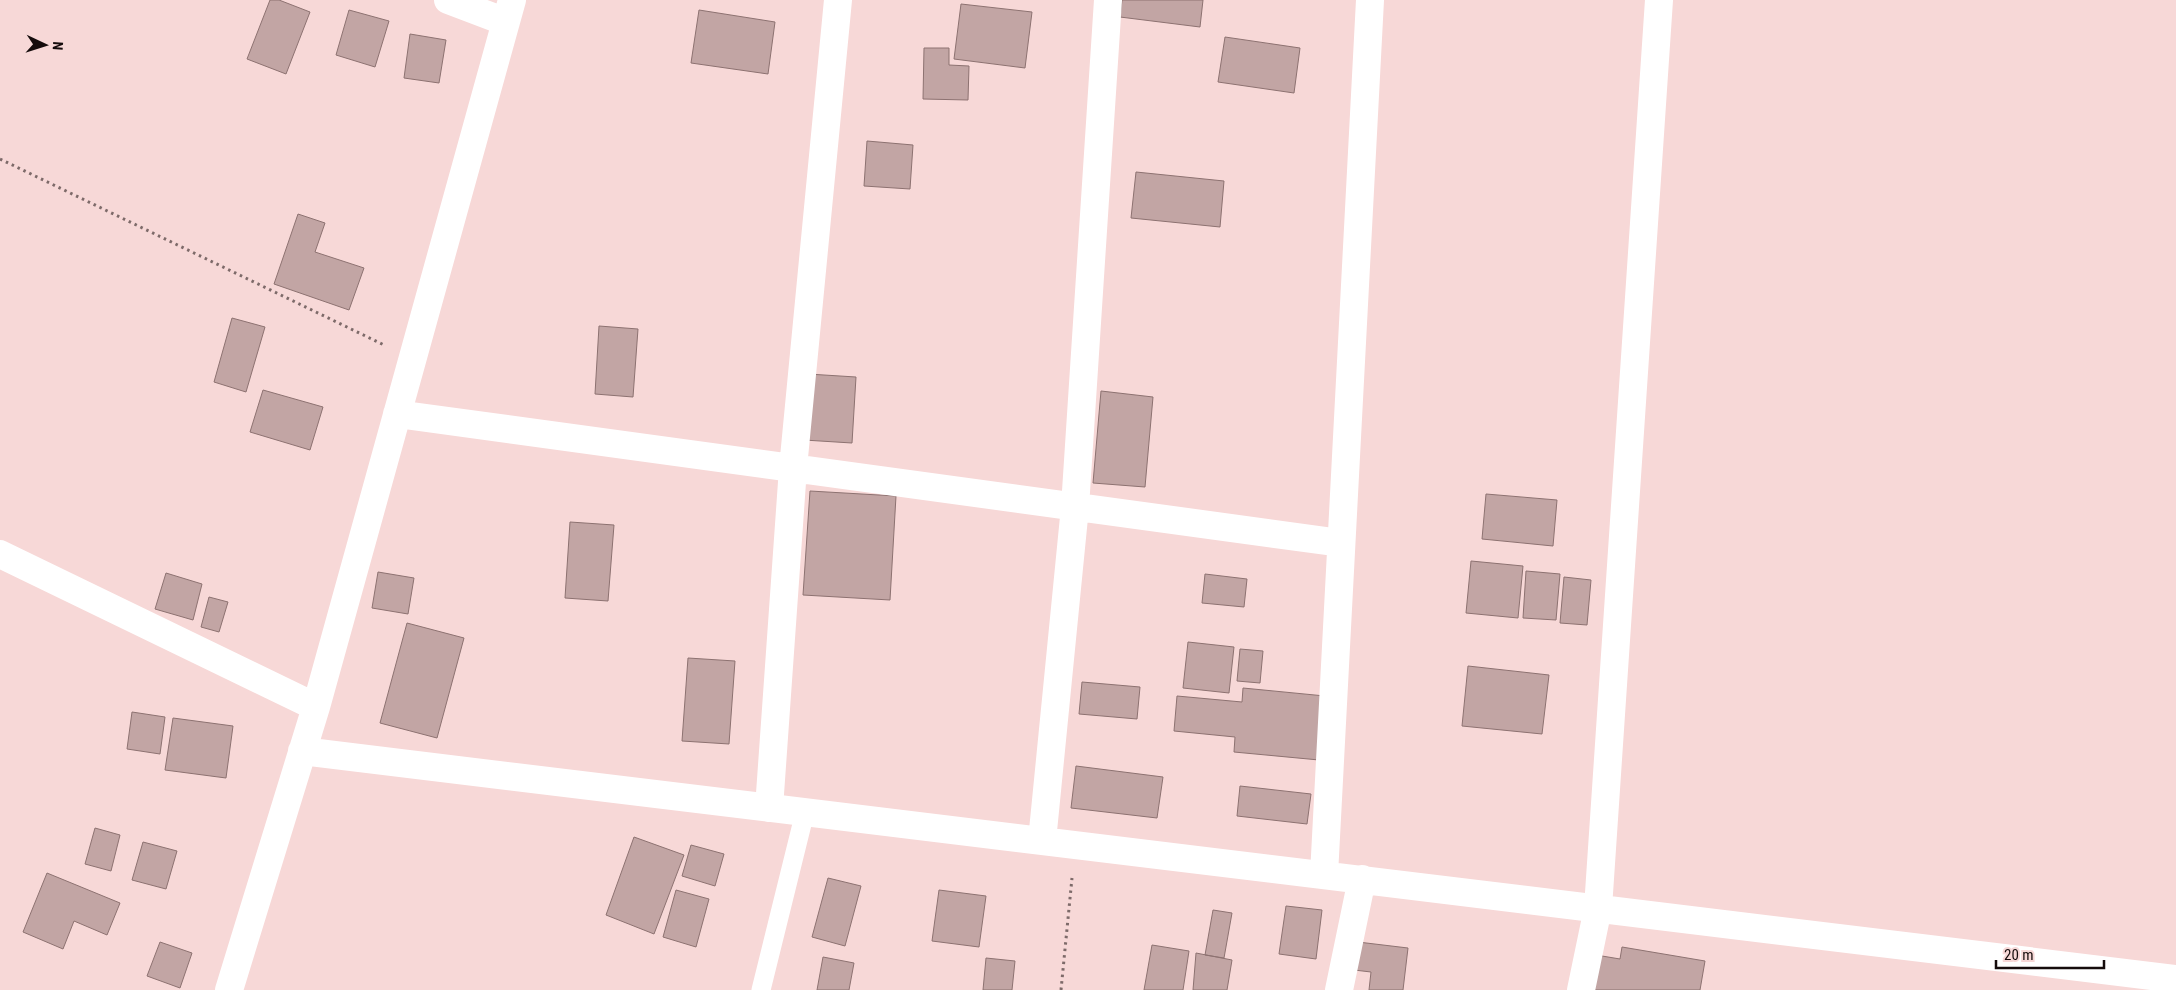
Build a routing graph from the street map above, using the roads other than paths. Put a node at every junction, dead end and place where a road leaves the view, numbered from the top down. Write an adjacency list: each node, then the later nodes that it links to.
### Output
1 (448, 0): 6 (street)
2 (838, 0): 8 (street)
3 (1108, 0): 9 (street)
4 (1370, 0): 10 (street)
5 (1659, 0): 19 (street)
6 (509, 11): 7 (street)
7 (397, 414): 8 (street); 12 (street)
8 (793, 468): 9 (street); 14 (street)
9 (1075, 508): 10 (street); 16 (street)
10 (1342, 543): 17 (street)
11 (0, 554): 12 (street)
12 (316, 707): 13 (street)
13 (302, 751): 14 (street); 21 (street)
14 (769, 808): 15 (street)
15 (805, 812): 16 (street); 22 (lane)
16 (1042, 841): 17 (street)
17 (1324, 875): 18 (street)
18 (1362, 879): 19 (street); 23 (street)
19 (1598, 908): 20 (street); 24 (street)
20 (2176, 979)
21 (229, 990)
22 (761, 990)
23 (1339, 990)
24 (1581, 990)

